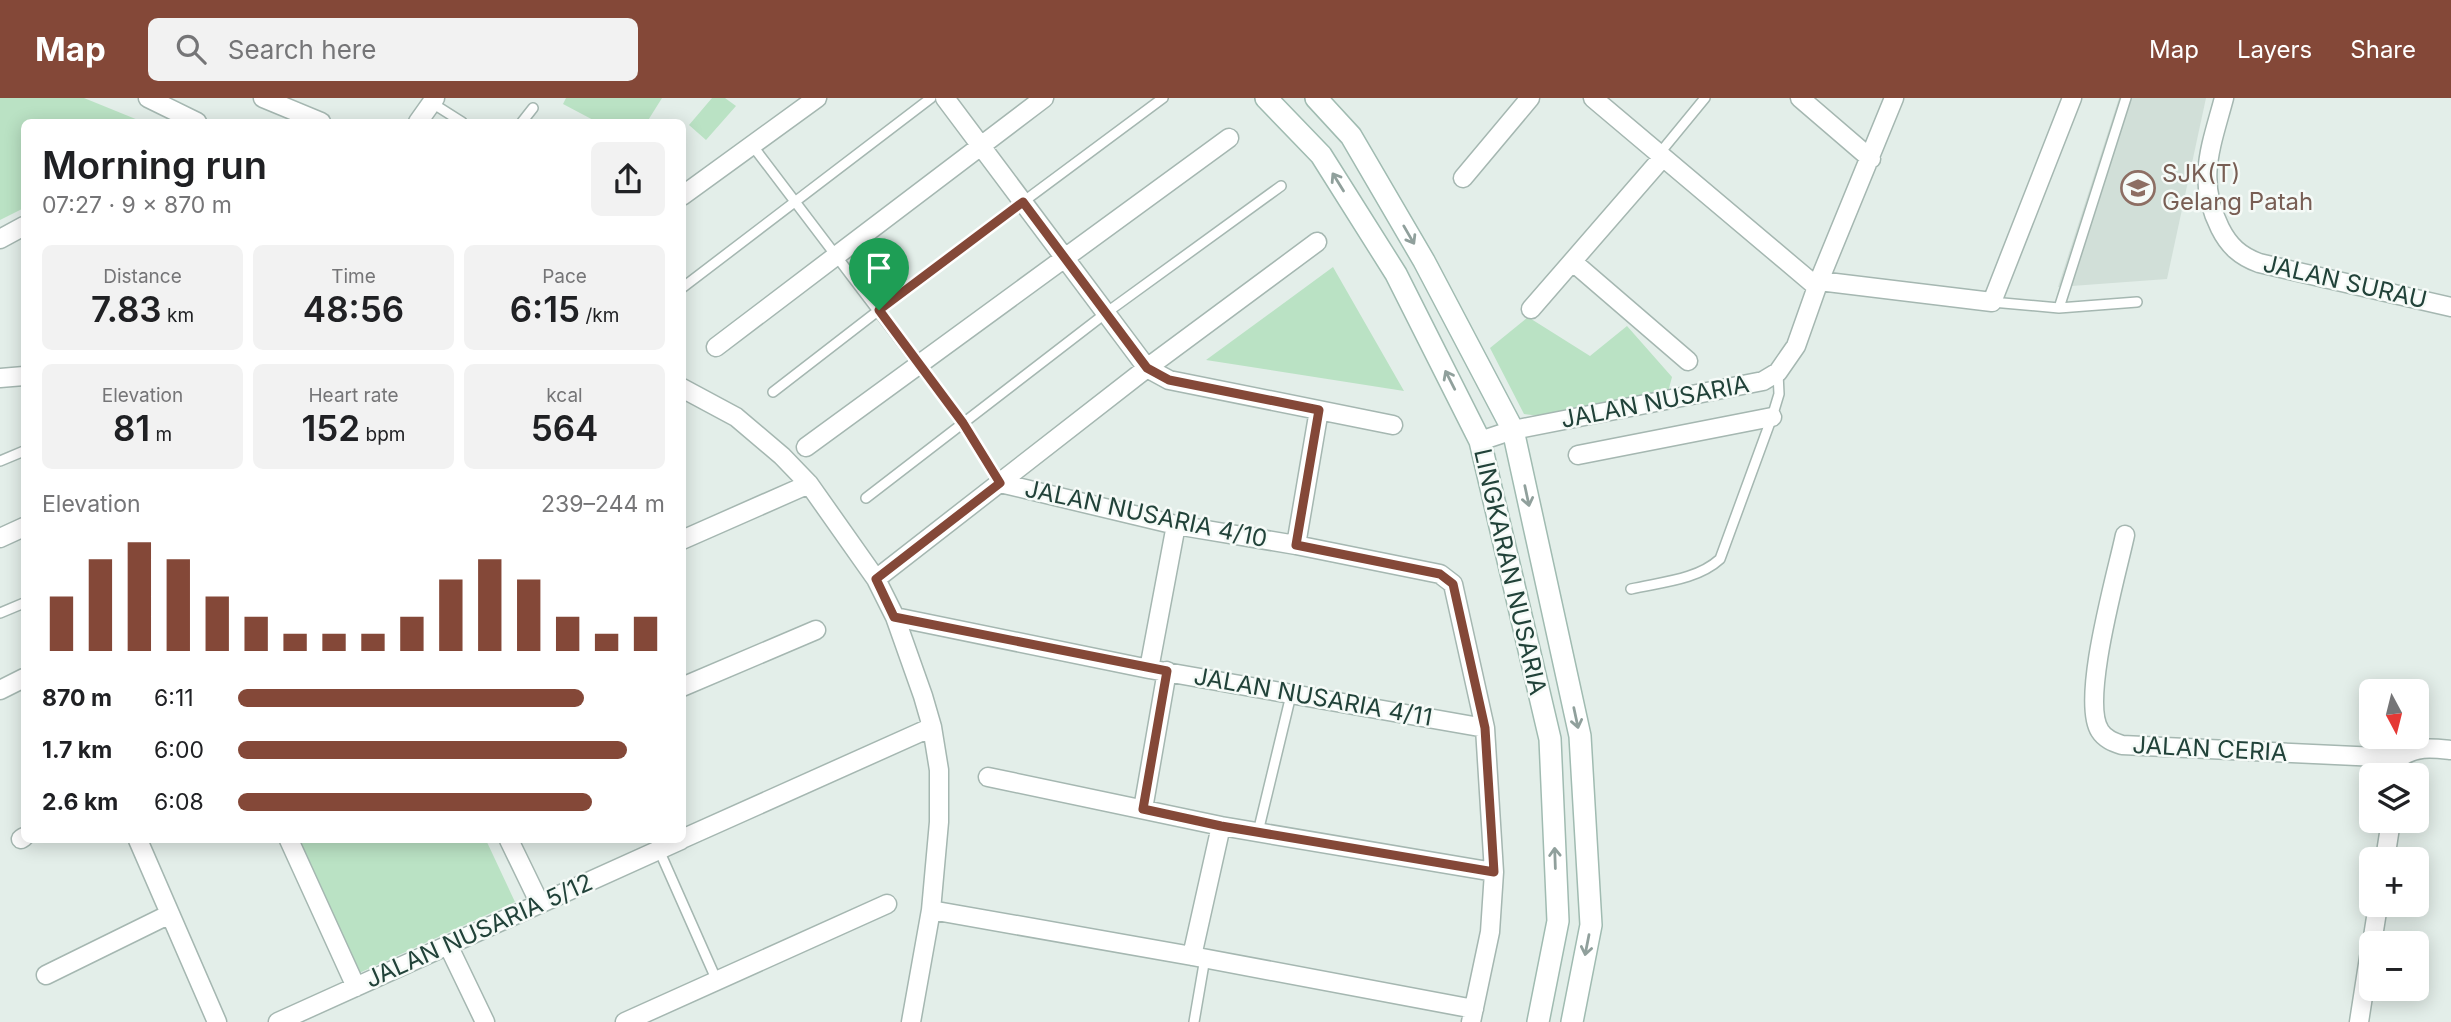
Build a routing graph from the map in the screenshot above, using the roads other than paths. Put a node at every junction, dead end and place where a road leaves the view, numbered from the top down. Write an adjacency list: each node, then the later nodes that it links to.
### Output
1 (148, 98): 20 (street)
2 (264, 98): 21 (street)
3 (817, 98): 26 (street)
4 (931, 98): 33 (lane)
5 (945, 98): 27 (street)
6 (1044, 98): 27 (street)
7 (1163, 98): 34 (lane)
8 (1266, 98): 64 (main road, LINGKARAN NUSARIA, one-way to 8)
9 (1315, 98): 63 (main road, LINGKARAN NUSARIA, one-way to 63)
10 (1531, 98): 30 (street)
11 (1593, 98): 28 (street)
12 (1705, 98): 28 (lane)
13 (1800, 98): 29 (street)
14 (1894, 98): 29 (street, JALAN NUSARIA)
15 (2072, 98): 43 (street)
16 (2126, 98): 46 (lane)
17 (2224, 98): 45 (street, JALAN SURAU)
18 (433, 101): 22 (street); 23 (lane)
19 (533, 108): 24 (lane)
20 (191, 119)
21 (314, 119)
22 (420, 119)
23 (457, 119)
24 (524, 119)
25 (1229, 138): 39 (street)
26 (752, 145): 32 (street); 33 (lane)
27 (981, 146): 34 (street); 38 (street)
28 (1661, 155): 40 (street); 41 (street)
29 (1871, 159): 41 (street, JALAN NUSARIA)
30 (1463, 178)
31 (1281, 186): 49 (lane)
32 (686, 193)
33 (794, 202): 38 (lane); 42 (lane)
34 (1023, 202): 39 (street); 48 (lane)
35 (21, 228): 36 (street)
36 (0, 239)
37 (1317, 242): 53 (street)
38 (837, 256): 48 (lane); 50 (street)
39 (1065, 257): 49 (street); 52 (street)
40 (1573, 262): 47 (street); 51 (street)
41 (1818, 284): 43 (street); 54 (street, JALAN NUSARIA)
42 (686, 285)
43 (1992, 302): 46 (lane)
44 (2137, 302): 46 (lane)
45 (2451, 307)
46 (2059, 308)
47 (1531, 309)
48 (879, 310): 52 (lane); 58 (lane)
49 (1106, 313): 53 (street); 61 (lane)
50 (716, 347)
51 (1688, 361)
52 (919, 364): 61 (lane); 65 (street)
53 (1147, 368): 59 (street); 69 (street)
54 (1778, 372): 60 (lane); 63 (street, JALAN NUSARIA)
55 (21, 376): 56 (street)
56 (1, 379)
57 (686, 390): 70 (street)
58 (773, 392)
59 (1319, 410): 62 (street); 77 (street)
60 (1772, 416): 67 (street); 79 (lane)
61 (963, 423): 69 (lane); 71 (lane)
62 (1393, 425)
63 (1513, 430): 64 (street, JALAN NUSARIA); 123 (main road, LINGKARAN NUSARIA, one-way to 123)
64 (1480, 441): 122 (main road, LINGKARAN NUSARIA, one-way to 64)
65 (806, 447)
66 (21, 452): 68 (lane)
67 (1578, 455)
68 (0, 461)
69 (1000, 483): 72 (street, JALAN NUSARIA 4/10); 78 (street)
70 (809, 484): 76 (street); 78 (street)
71 (866, 498)
72 (1176, 525): 77 (street, JALAN NUSARIA 4/10); 84 (street)
73 (21, 528): 75 (street)
74 (2125, 535): 92 (street, JALAN CERIA)
75 (0, 538)
76 (686, 538)
77 (1296, 545): 90 (street, JALAN NUSARIA 4/10)
78 (876, 579): 82 (street)
79 (1631, 589)
80 (21, 604): 81 (lane)
81 (0, 613)
82 (894, 617): 84 (street, JALAN NUSARIA 4/11); 89 (street)
83 (817, 630): 86 (street)
84 (1158, 670): 88 (street, JALAN NUSARIA 4/11); 95 (street)
85 (21, 680): 87 (street)
86 (686, 685)
87 (0, 690)
88 (1291, 695): 90 (street, JALAN NUSARIA 4/11); 97 (lane)
89 (932, 727): 98 (street, JALAN NUSARIA 5/12); 106 (street)
90 (1485, 728): 103 (street)
91 (2451, 750): 93 (street)
92 (2359, 763)
93 (2400, 763)
94 (988, 777): 95 (street)
95 (1143, 809): 96 (street)
96 (1221, 826): 97 (street); 109 (street)
97 (1258, 832): 103 (street)
98 (686, 838)
99 (139, 843): 107 (street)
100 (290, 843): 112 (street)
101 (510, 843): 104 (street)
102 (657, 845): 104 (street, JALAN NUSARIA 5/12); 111 (lane)
103 (1494, 872): 114 (street)
104 (540, 904): 108 (street, JALAN NUSARIA 5/12)
105 (887, 904): 111 (street)
106 (931, 910): 109 (street); 120 (street)
107 (170, 914): 110 (street); 116 (street)
108 (448, 945): 112 (street, JALAN NUSARIA 5/12); 118 (street)
109 (1199, 957): 114 (street); 121 (lane)
110 (46, 975)
111 (717, 981): 115 (street)
112 (356, 987): 117 (street, JALAN NUSARIA 5/12)
113 (2362, 1001): 124 (street)
114 (1473, 1016)
115 (648, 1017): 119 (street)
116 (217, 1022)
117 (278, 1022)
118 (485, 1022)
119 (625, 1022)
120 (911, 1022)
121 (1194, 1022)
122 (1538, 1022)
123 (1573, 1022)
124 (2359, 1022)

